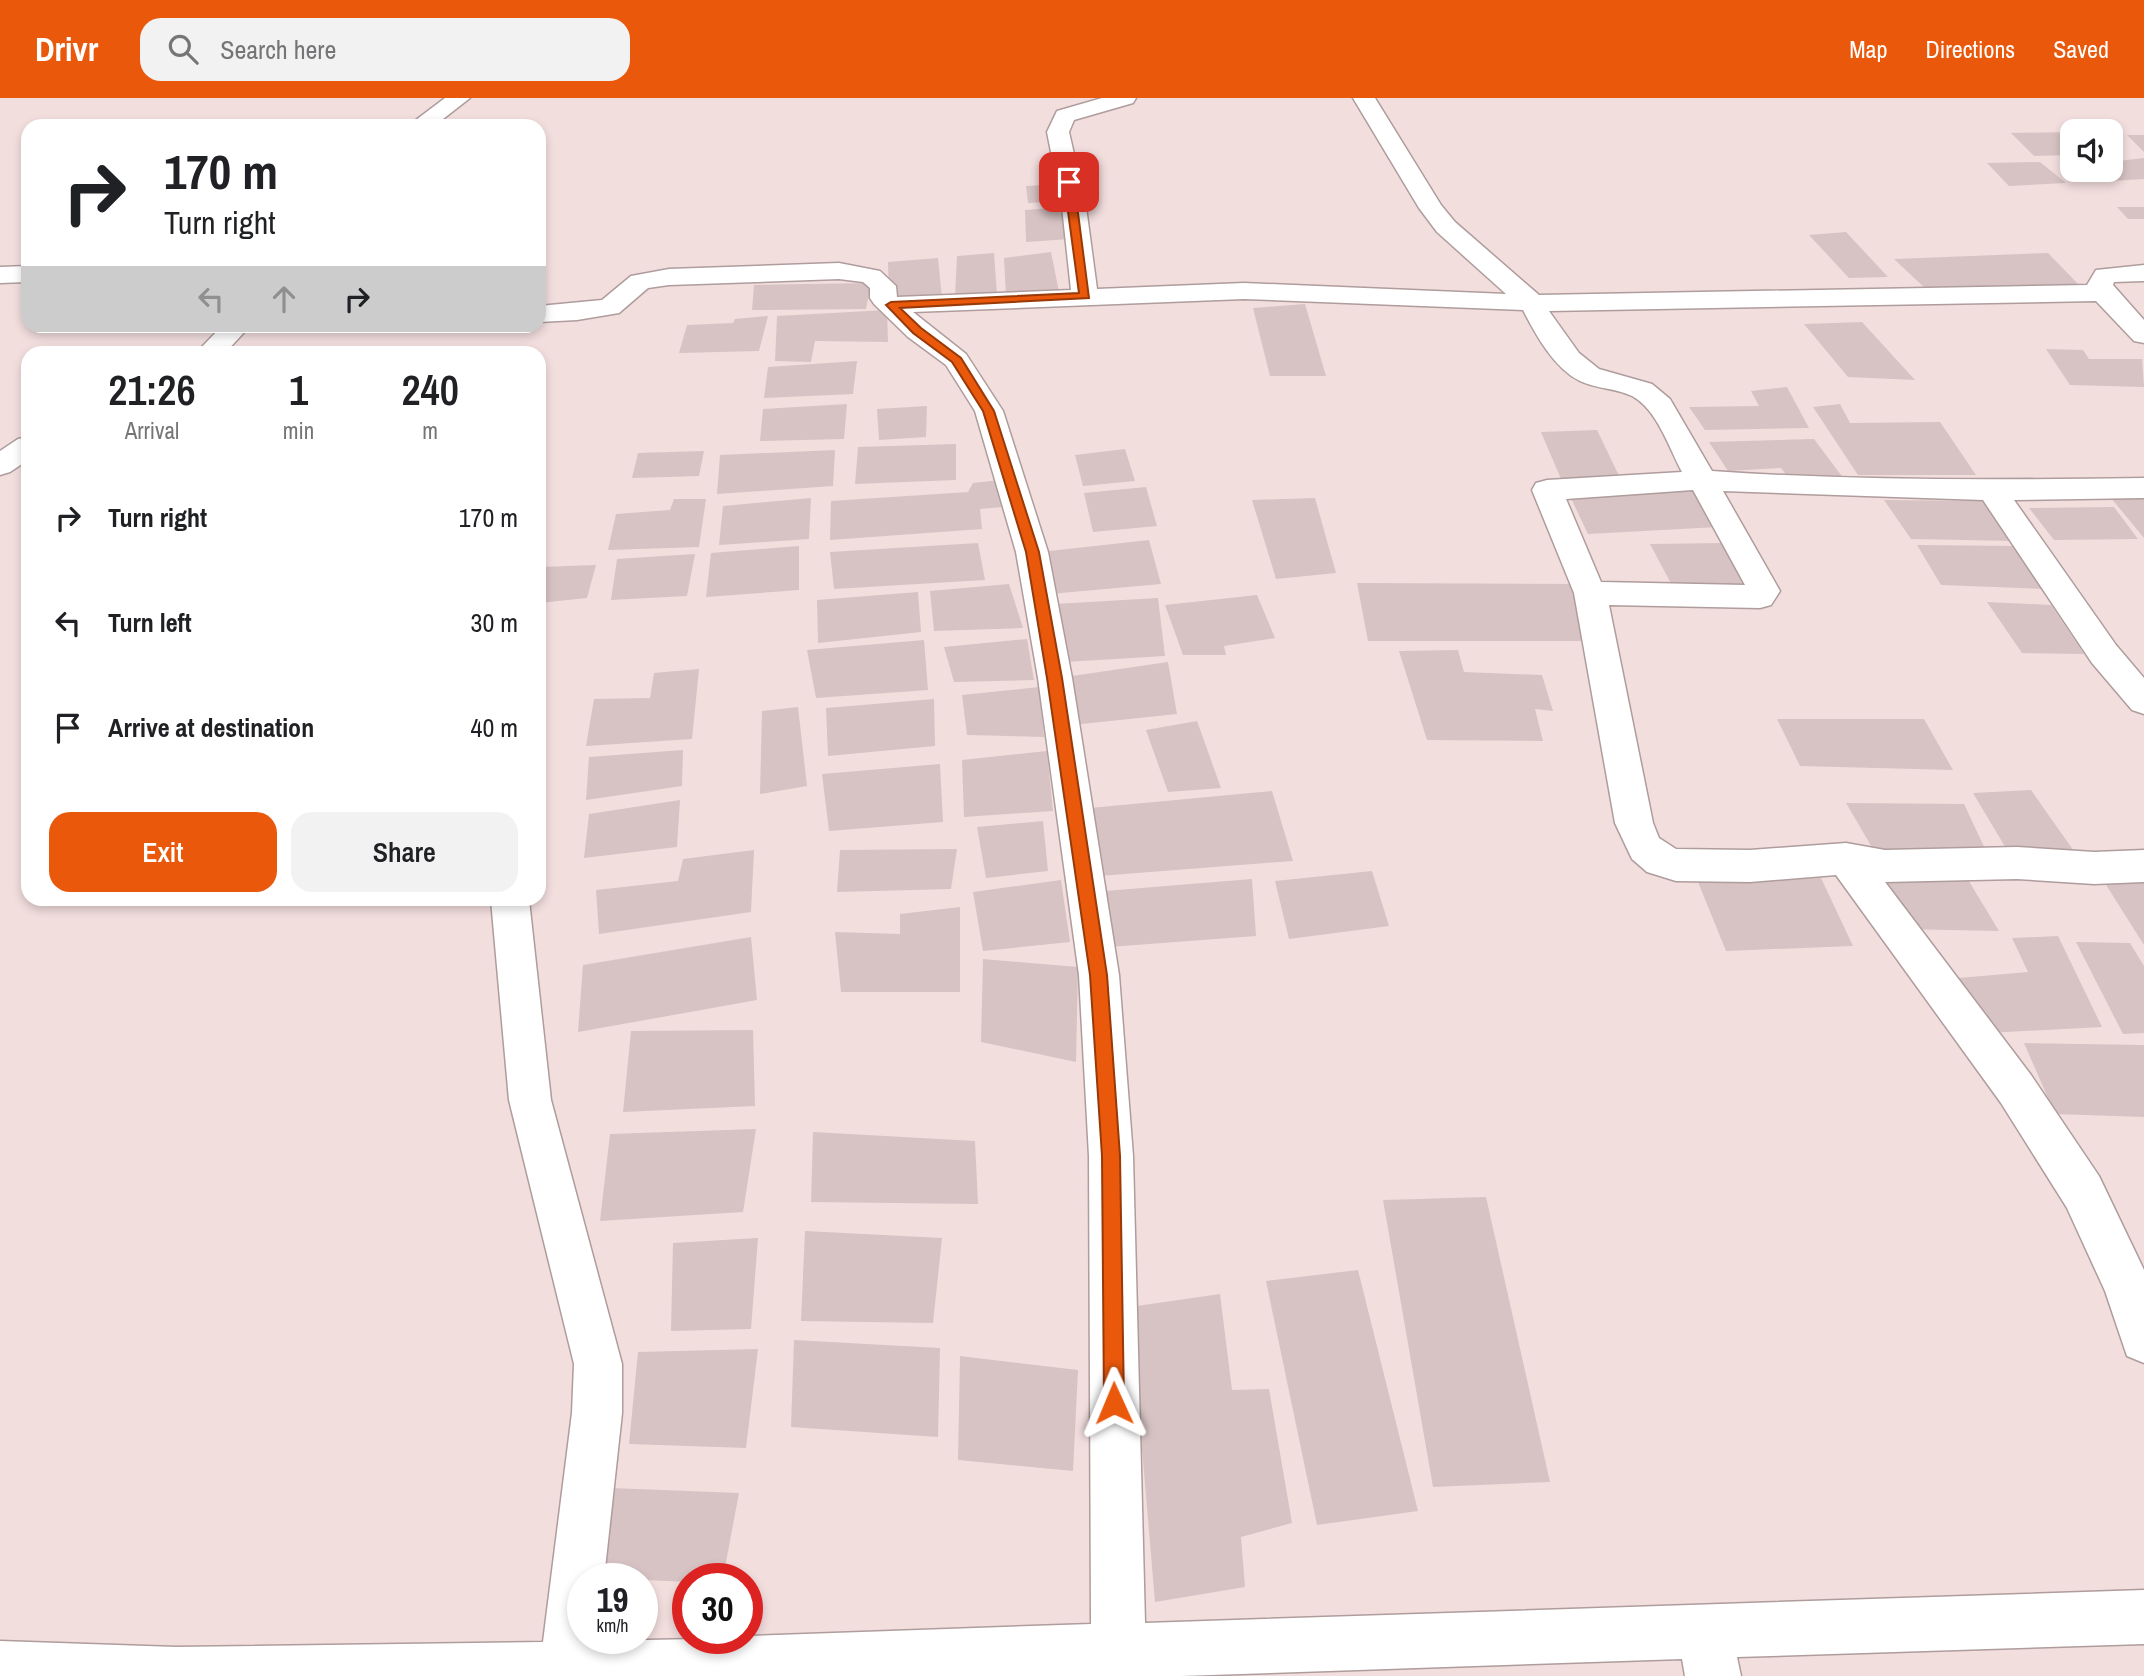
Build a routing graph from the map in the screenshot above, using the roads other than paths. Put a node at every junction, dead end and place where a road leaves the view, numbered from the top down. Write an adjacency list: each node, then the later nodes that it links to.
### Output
1 (459, 98): 4 (street)
2 (1125, 98): 9 (street)
3 (1364, 98): 10 (street)
4 (429, 119)
5 (2144, 272): 8 (street)
6 (21, 274): 7 (street)
7 (0, 275)
8 (2103, 293): 10 (street); 14 (street)
9 (1085, 296): 10 (street); 11 (street)
10 (1532, 303): 18 (street)
11 (891, 305): 12 (street); 29 (street)
12 (546, 313)
13 (230, 333): 15 (street)
14 (2144, 335)
15 (216, 346)
16 (21, 451): 17 (street)
17 (0, 465)
18 (1703, 480): 20 (street); 21 (street); 21 (street)
19 (2144, 488): 20 (street)
20 (1992, 490): 22 (street)
21 (1590, 593): 23 (street)
22 (2144, 701)
23 (1846, 859): 24 (street); 26 (street)
24 (2144, 866)
25 (511, 906): 31 (street)
26 (2144, 1339)
27 (2144, 1617): 28 (street)
28 (1708, 1654): 29 (street)
29 (1151, 1659): 31 (street)
30 (0, 1668): 31 (street)
31 (567, 1670)

